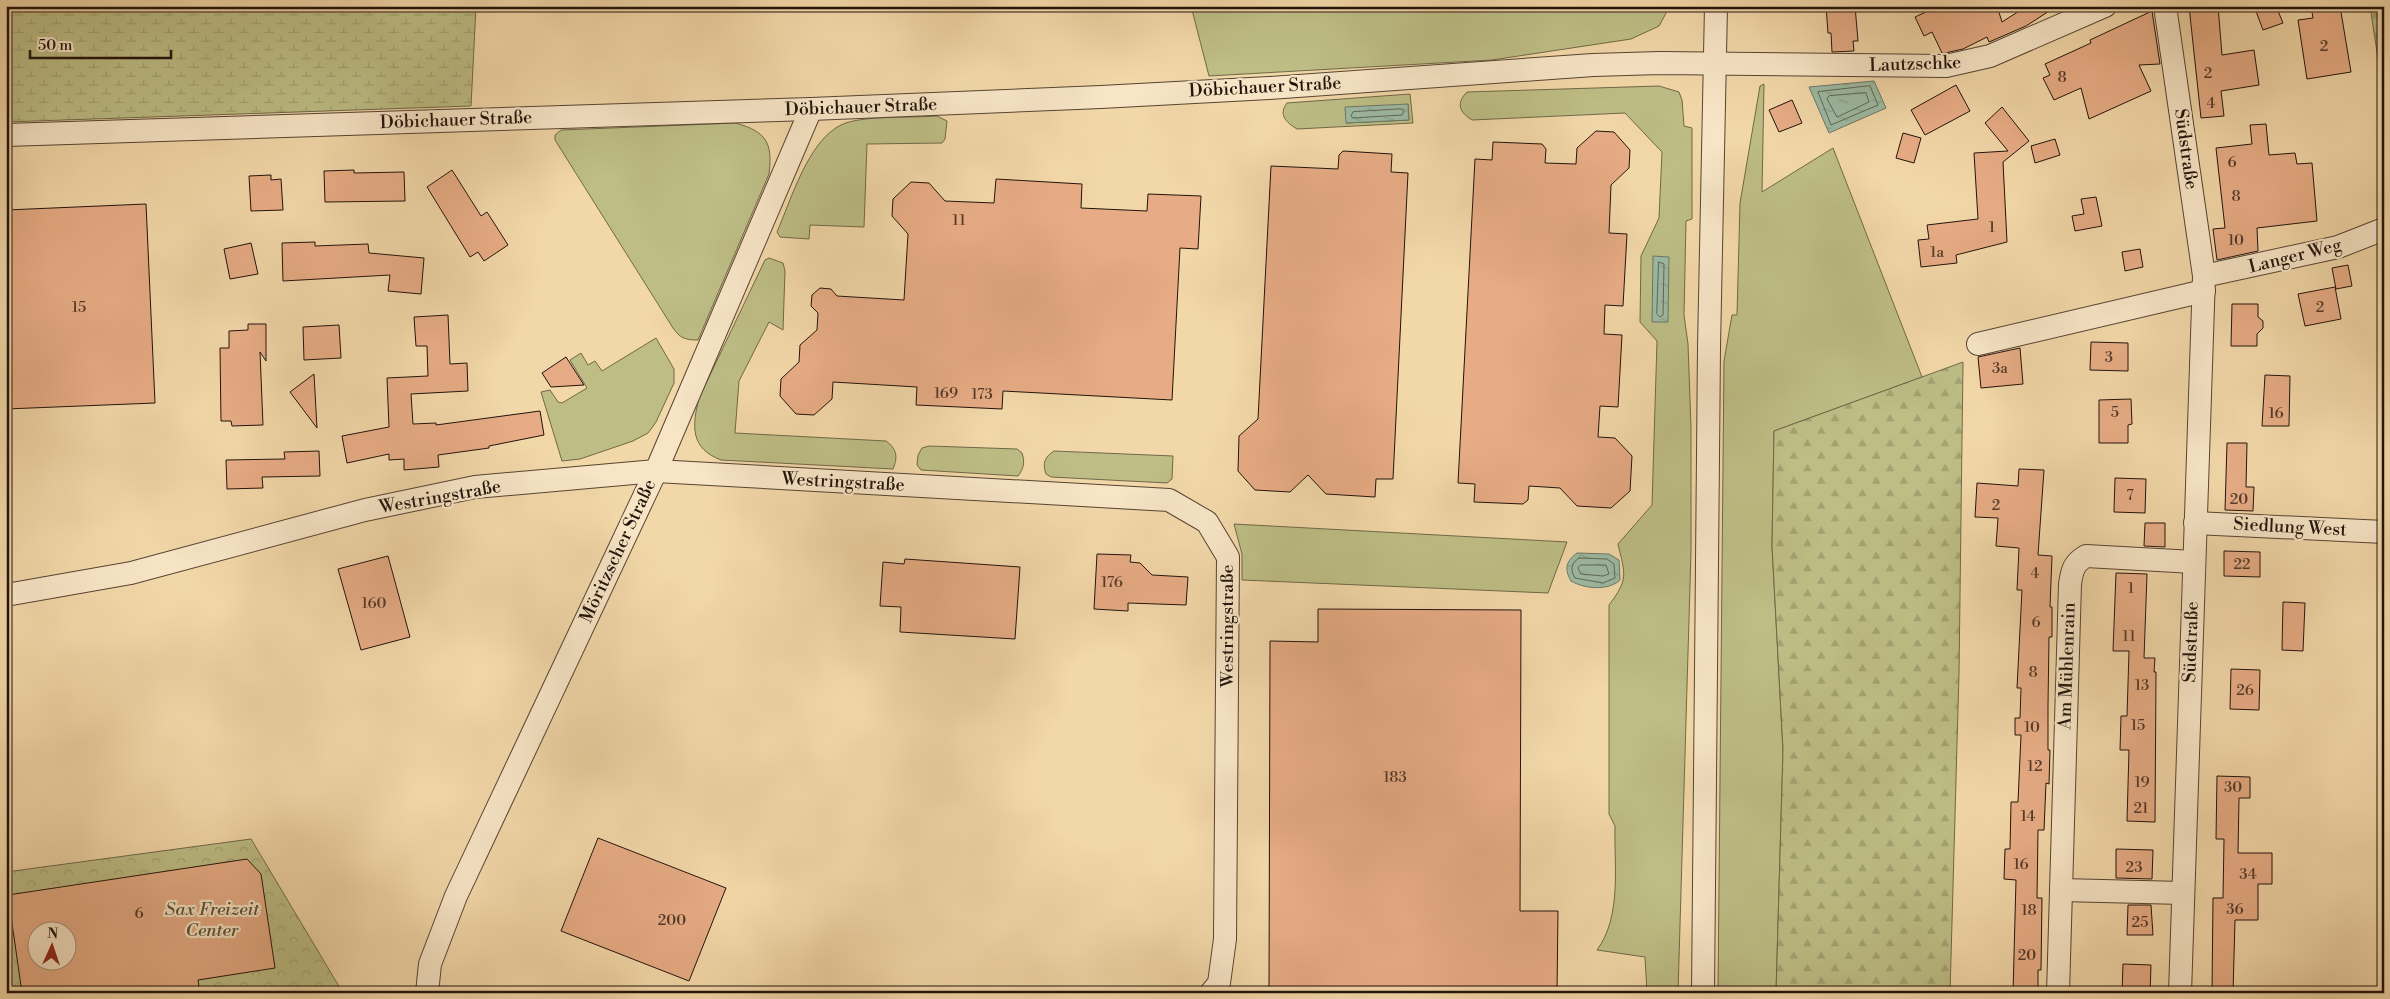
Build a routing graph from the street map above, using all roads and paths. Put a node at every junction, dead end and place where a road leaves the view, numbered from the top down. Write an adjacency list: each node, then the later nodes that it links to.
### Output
1 (1716, 6): 4 (street)
2 (2105, 6): 4 (street, Lautzschke)
3 (2165, 6): 8 (street, Südstraße)
4 (1715, 63): 5 (street, Döbichauer Straße); 19 (street)
5 (811, 109): 6 (street, Döbichauer Straße); 10 (street, Möritzscher Straße)
6 (6, 135)
7 (2384, 229): 8 (street, Langer Weg)
8 (2204, 284): 9 (street); 11 (street, Südstraße)
9 (1978, 344)
10 (656, 471): 14 (street, Westringstraße); 17 (street, Möritzscher Straße); 18 (street, Westringstraße)
11 (2195, 523): 12 (street, Siedlung West); 13 (street, Südstraße)
12 (2384, 532)
13 (2194, 562): 15 (street, Am Mühlenrain); 16 (street, Südstraße)
14 (6, 596)
15 (2061, 890): 16 (street); 20 (street, Am Mühlenrain)
16 (2183, 893): 21 (street, Südstraße)
17 (427, 993)
18 (1212, 993)
19 (1703, 993)
20 (2058, 993)
21 (2180, 993)

